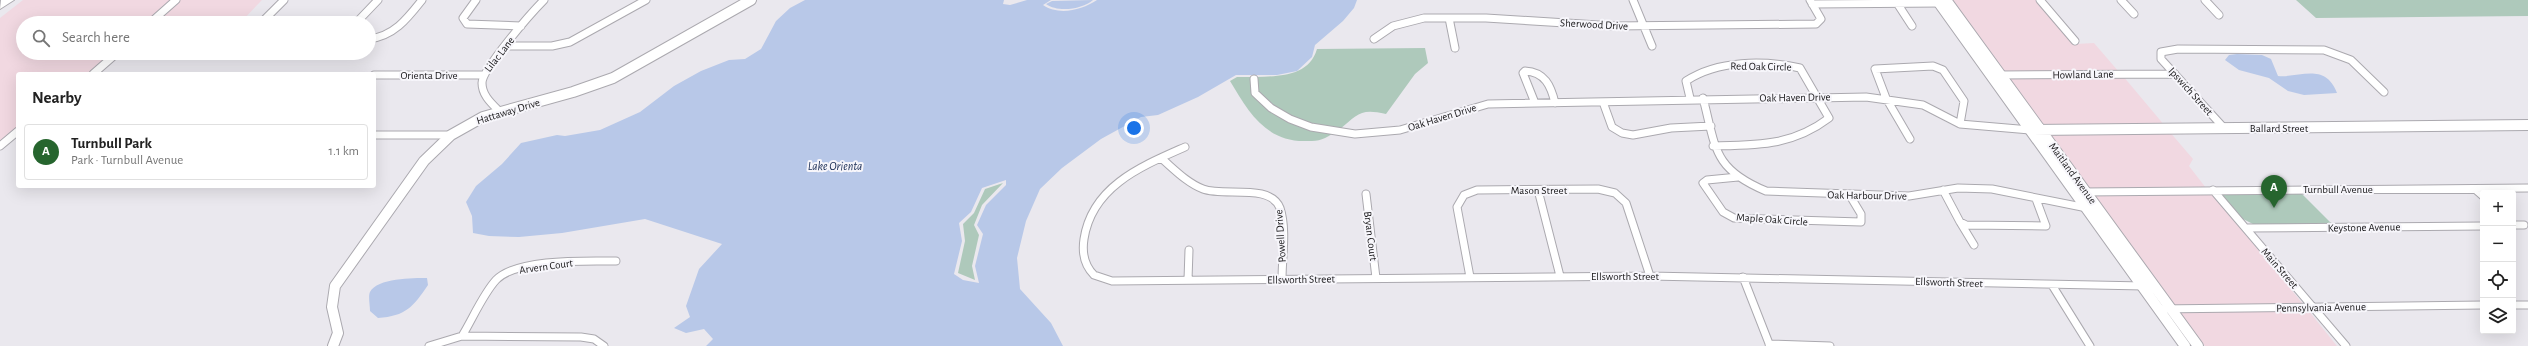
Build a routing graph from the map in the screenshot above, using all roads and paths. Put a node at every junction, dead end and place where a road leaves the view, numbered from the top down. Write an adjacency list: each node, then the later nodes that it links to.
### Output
1 (8, 0): 17 (highway)
2 (176, 0): 20 (street)
3 (284, 0): 21 (street)
4 (378, 0): 22 (street)
5 (422, 0): 27 (street)
6 (476, 0): 24 (street)
7 (544, 0): 24 (street, Lilac Lane)
8 (646, 0): 30 (street)
9 (751, 0): 51 (street, Hattaway Drive)
10 (1633, 0): 25 (street)
11 (2040, 0): 29 (street)
12 (2122, 0): 18 (street)
13 (2205, 0): 19 (street)
14 (1942, 1): 16 (street); 33 (street, Maitland Avenue); 34 (street, Maitland Avenue)
15 (1811, 2): 16 (street); 25 (street, Sherwood Drive)
16 (1896, 3): 26 (street)
17 (0, 6)
18 (2134, 14)
19 (2219, 15)
20 (158, 16)
21 (268, 16)
22 (363, 16)
23 (1449, 18): 25 (street, Sherwood Drive); 28 (street, Sherwood Drive); 32 (street)
24 (521, 26): 30 (street, Lilac Lane)
25 (1643, 26): 31 (street)
26 (1912, 26)
27 (376, 39)
28 (1374, 39)
29 (2074, 41)
30 (506, 46): 39 (street, Lilac Lane)
31 (1652, 46)
32 (1455, 48)
33 (1972, 49): 34 (street); 40 (street, Maitland Avenue)
34 (1982, 49): 41 (street, Maitland Avenue)
35 (109, 60): 36 (street)
36 (95, 72)
37 (2175, 74): 41 (street, Howland Lane); 43 (street, Ipswich Street); 55 (street, Ipswich Street)
38 (376, 75): 39 (street, Orienta Drive)
39 (483, 75): 51 (street, Lilac Lane)
40 (1991, 75): 41 (street, Howland Lane); 56 (street, Maitland Avenue)
41 (2002, 75): 57 (street, Maitland Avenue)
42 (1254, 79): 49 (street, Oak Haven Drive)
43 (2384, 92)
44 (1816, 97): 45 (street, Red Oak Circle); 46 (street, Oak Haven Drive); 47 (street, Oak Haven Drive); 63 (street)
45 (1690, 98): 46 (street, Oak Haven Drive); 48 (street, Oak Haven Drive)
46 (1703, 98): 54 (street, Oak Harbour Drive)
47 (1886, 98): 52 (street, Oak Haven Drive); 52 (street); 61 (street)
48 (1603, 102): 50 (street, Oak Haven Drive); 54 (street)
49 (1535, 103): 50 (street, Oak Haven Drive); 50 (street)
50 (1555, 103)
51 (499, 111): 60 (street, Hattaway Drive)
52 (1960, 124): 56 (street, Oak Haven Drive)
53 (2528, 125): 55 (street, Ballard Street)
54 (1711, 126): 63 (street, Oak Harbour Drive)
55 (2224, 128): 57 (street, Ballard Street)
56 (2030, 130): 57 (street, Ballard Street); 72 (street, Maitland Avenue)
57 (2041, 130): 72 (street, Maitland Avenue)
58 (16, 133): 62 (street)
59 (376, 135): 60 (street)
60 (451, 135): 104 (street, Hattaway Drive)
61 (1910, 139)
62 (0, 146)
63 (1713, 146): 66 (street, Oak Harbour Drive)
64 (1185, 147): 65 (street)
65 (1161, 158): 91 (street, Powell Drive); 92 (street, Ellsworth Street)
66 (1738, 177): 75 (street, Oak Harbour Drive); 75 (street, Maple Oak Circle)
67 (2528, 188): 68 (street, Turnbull Avenue)
68 (2475, 189): 71 (street, Turnbull Avenue); 73 (street)
69 (1538, 190): 86 (street); 87 (street, Mason Street); 88 (street, Mason Street)
70 (1942, 190): 75 (street, Oak Harbour Drive); 76 (street, Oak Harbour Drive); 78 (street)
71 (2213, 190): 72 (street, Turnbull Avenue); 82 (street, Main Street)
72 (2081, 192): 77 (street, Maitland Avenue); 95 (street, Maitland Avenue)
73 (2480, 193)
74 (1366, 194): 90 (street, Bryan Court)
75 (1849, 194)
76 (2036, 199): 77 (street, Oak Harbour Drive); 78 (street)
77 (2087, 208): 94 (street, Maitland Avenue)
78 (1960, 222): 83 (street)
79 (2516, 225): 80 (street)
80 (2524, 225)
81 (2480, 226): 82 (street, Keystone Avenue)
82 (2246, 228): 99 (street, Main Street)
83 (1974, 246)
84 (1189, 250): 92 (street)
85 (616, 261): 102 (street, Arvern Court)
86 (1560, 276): 87 (street, Ellsworth Street); 88 (street, Ellsworth Street)
87 (1650, 276): 89 (street, Ellsworth Street)
88 (1470, 277): 90 (street, Ellsworth Street)
89 (1743, 277): 93 (street, Ellsworth Street); 103 (street)
90 (1376, 278): 91 (street, Ellsworth Street)
91 (1282, 279): 92 (street, Ellsworth Street)
92 (1188, 280)
93 (2052, 285): 94 (street, Ellsworth Street); 108 (street)
94 (2143, 286): 95 (street, Ellsworth Street); 100 (street, Maitland Avenue)
95 (2155, 286): 101 (street, Maitland Avenue)
96 (2480, 305): 99 (street, Pennsylvania Avenue)
97 (2516, 305): 98 (street)
98 (2528, 305)
99 (2313, 307): 101 (street, Pennsylvania Avenue); 111 (street, Main Street)
100 (2158, 309): 101 (street, Pennsylvania Avenue); 109 (street, Maitland Avenue)
101 (2171, 309): 110 (street, Maitland Avenue)
102 (462, 336): 105 (street); 106 (street)
103 (1769, 345): 107 (street)
104 (333, 346)
105 (429, 346)
106 (604, 346)
107 (1830, 346)
108 (2090, 346)
109 (2185, 346)
110 (2198, 346)
111 (2346, 346)

